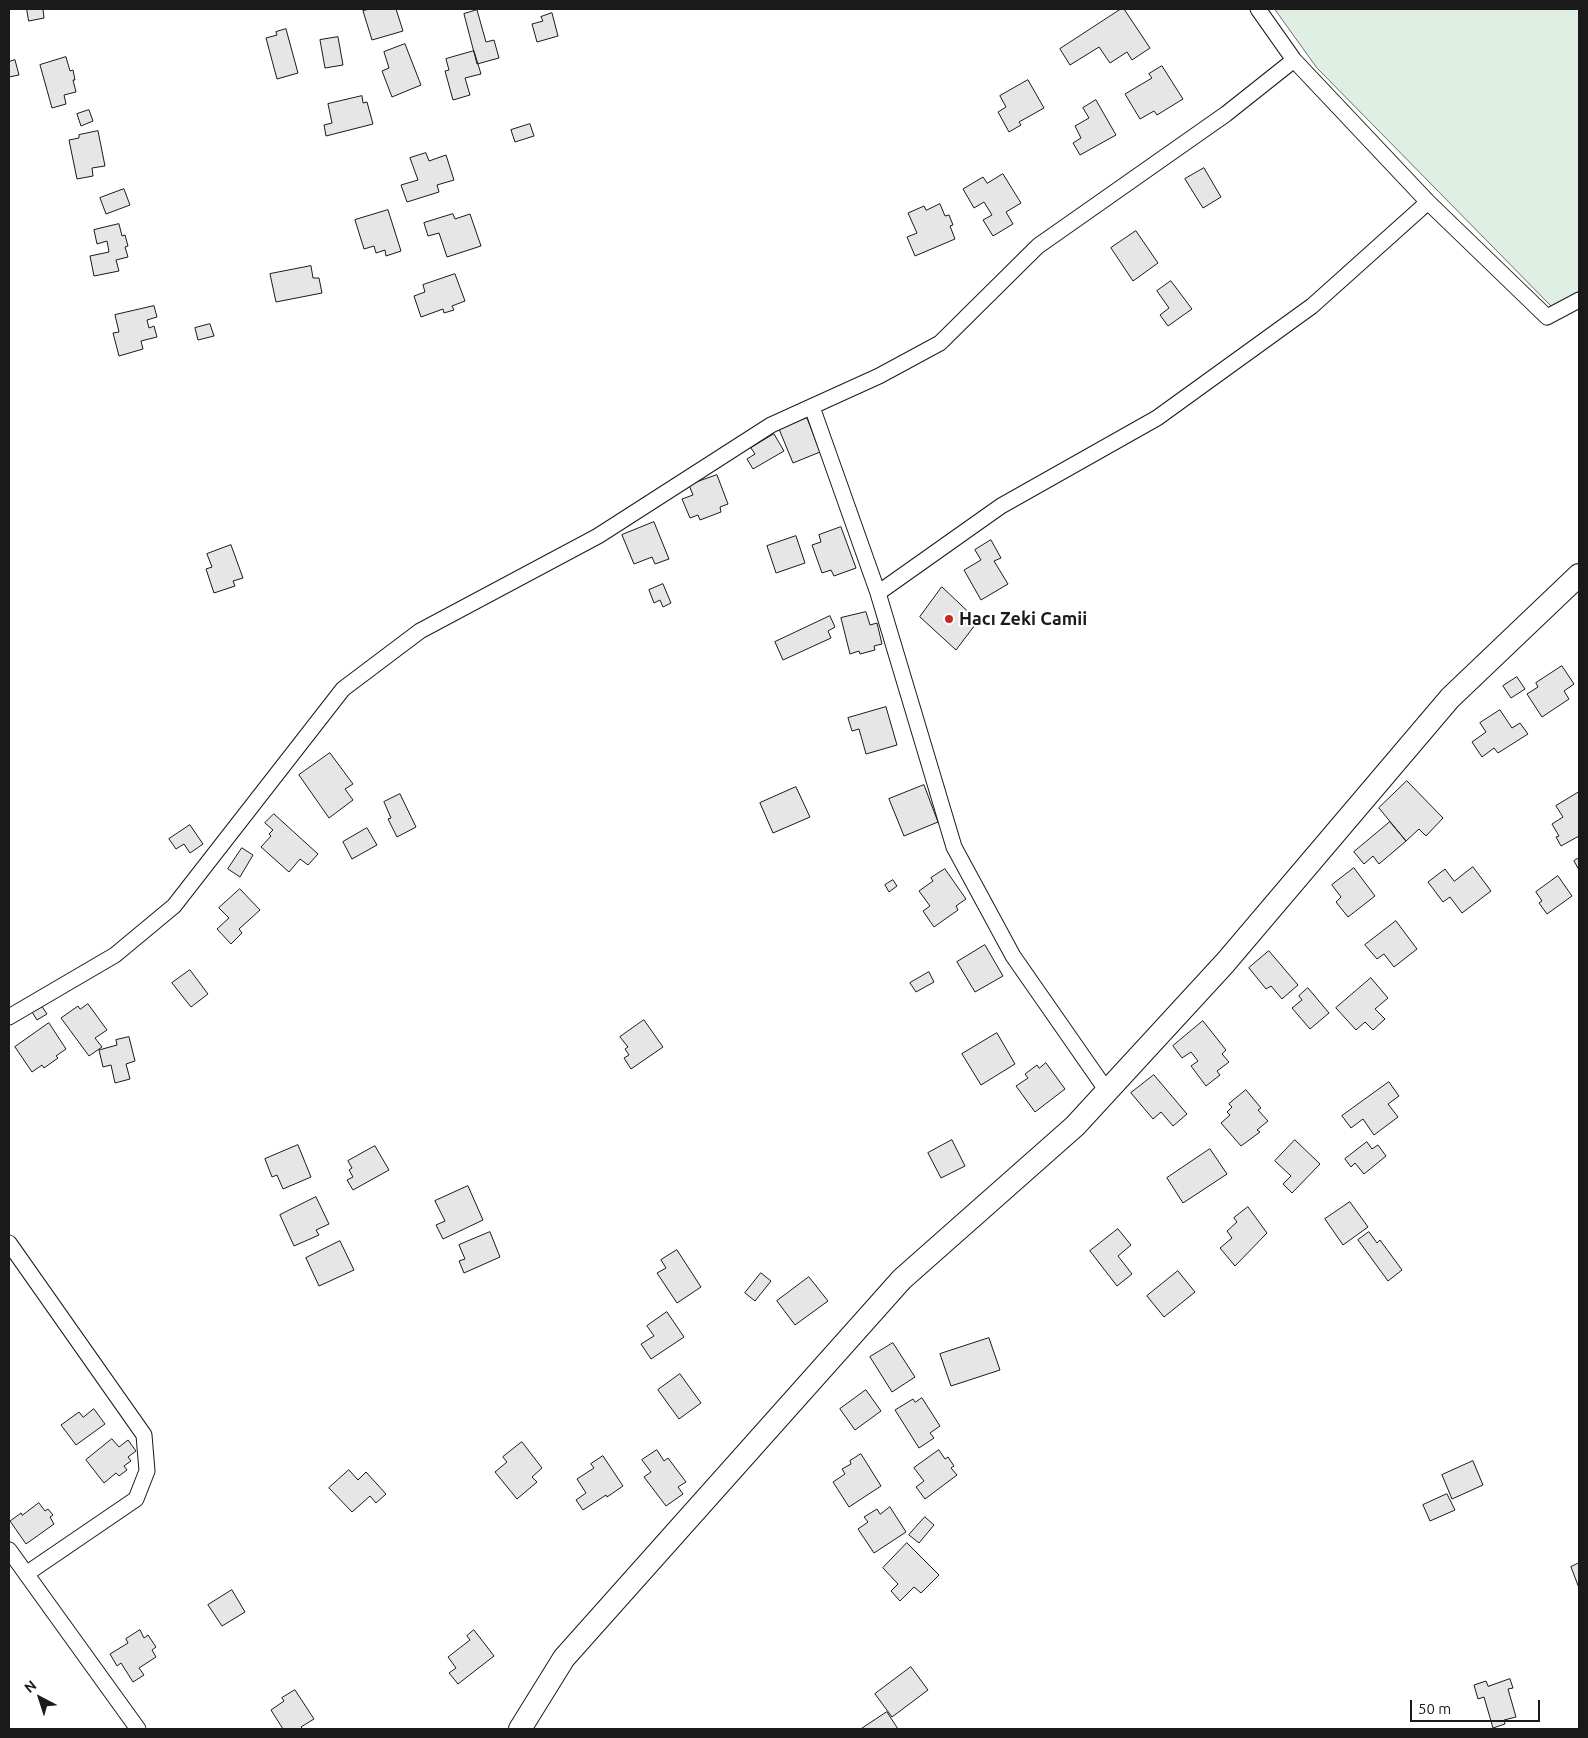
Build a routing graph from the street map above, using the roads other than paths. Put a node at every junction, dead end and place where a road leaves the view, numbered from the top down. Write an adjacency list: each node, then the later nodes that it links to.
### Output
1 (1258, 9): 2 (street)
2 (1294, 60): 3 (street); 5 (street)
3 (1428, 202): 4 (street); 7 (street)
4 (1579, 300)
5 (812, 407): 7 (street); 8 (street)
6 (1579, 574): 9 (street)
7 (878, 593): 9 (street)
8 (9, 1018)
9 (1107, 1091): 14 (street)
10 (9, 1243): 12 (street)
11 (9, 1550): 12 (street)
12 (26, 1574): 13 (street)
13 (138, 1729)
14 (520, 1729)

